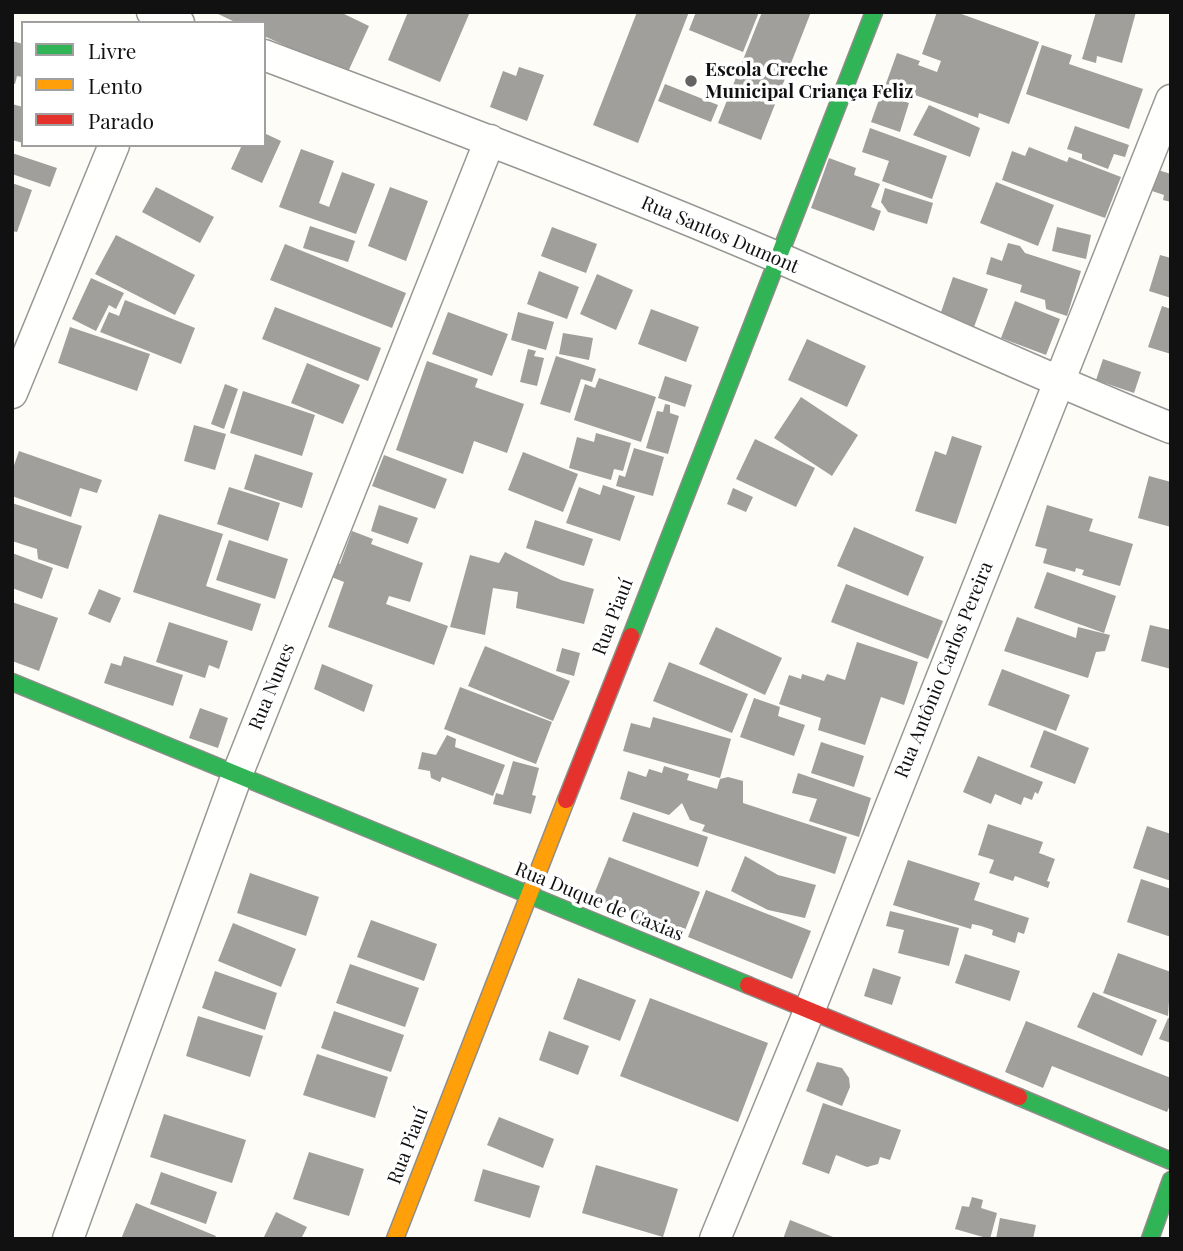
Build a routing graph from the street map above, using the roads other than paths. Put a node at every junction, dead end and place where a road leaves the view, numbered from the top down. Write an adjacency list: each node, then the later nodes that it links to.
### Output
1 (874, 12): 6 (street, Rua Piauí)
2 (266, 56): 4 (street, Rua Santos Dumont)
3 (1171, 100): 7 (street, Rua Antônio Carlos Pereira)
4 (490, 140): 6 (street, Rua Santos Dumont); 11 (street, Rua Nunes)
5 (113, 147): 8 (street)
6 (777, 258): 7 (street, Rua Santos Dumont); 12 (street, Rua Piauí)
7 (1057, 382): 9 (street, Rua Santos Dumont); 13 (street, Rua Antônio Carlos Pereira)
8 (12, 393)
9 (1171, 428)
10 (12, 682): 11 (street, Rua Duque de Caxias)
11 (237, 775): 12 (street, Rua Duque de Caxias); 16 (street, Rua Nunes)
12 (526, 896): 13 (street, Rua Duque de Caxias); 17 (street, Rua Piauí)
13 (810, 1009): 14 (street, Rua Duque de Caxias); 18 (street, Rua Antônio Carlos Pereira)
14 (1171, 1161)
15 (1171, 1180): 19 (street)
16 (68, 1239)
17 (395, 1239)
18 (715, 1239)
19 (1150, 1239)

